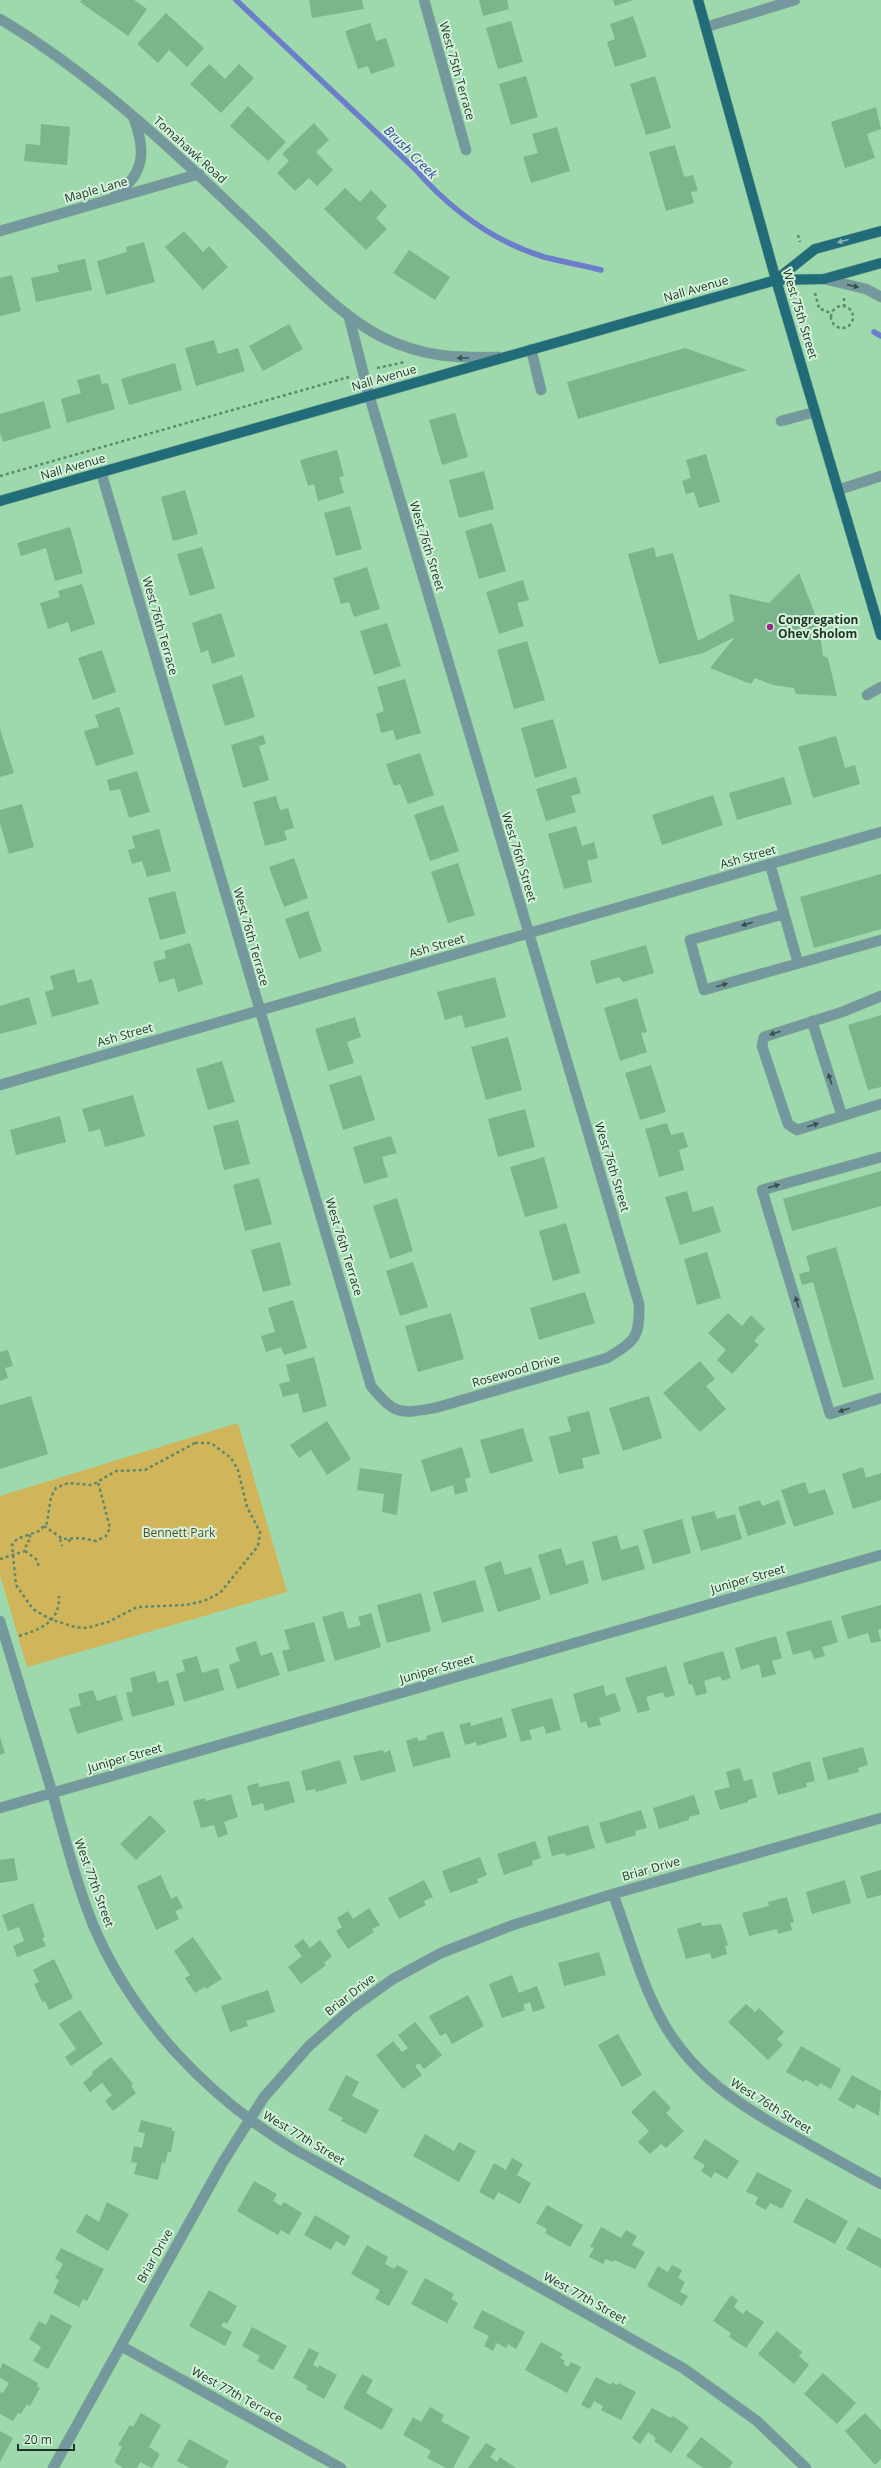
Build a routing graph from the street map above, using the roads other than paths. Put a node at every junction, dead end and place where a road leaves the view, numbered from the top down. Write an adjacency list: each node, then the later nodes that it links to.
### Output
1 (424, 0): 7 (street, West 75th Terrace)
2 (698, 0): 5 (main road, West 75th Street)
3 (795, 0): 5 (street)
4 (0, 19): 6 (street, Tomahawk Road)
5 (706, 27): 13 (main road, West 75th Street)
6 (133, 117): 8 (street, Tomahawk Road); 9 (street)
7 (466, 150)
8 (199, 174): 9 (street, Maple Lane); 16 (street, Tomahawk Road)
9 (108, 200): 10 (street, Maple Lane)
10 (0, 231)
11 (881, 231): 13 (main road, Nall Avenue, one-way to 13)
12 (881, 263): 14 (main road, Nall Avenue)
13 (776, 280): 14 (main road, Nall Avenue); 17 (main road, Nall Avenue); 21 (main road, West 75th Street)
14 (824, 280): 15 (street, one-way to 15)
15 (881, 297)
16 (349, 316): 18 (street, Tomahawk Road, one-way to 16); 20 (street)
17 (531, 349): 18 (main road, Nall Avenue); 19 (street)
18 (502, 357): 20 (main road, Nall Avenue)
19 (542, 390)
20 (369, 395): 23 (main road, Nall Avenue); 33 (street, West 76th Street)
21 (815, 412): 22 (street); 25 (main road, West 75th Street)
22 (781, 421)
23 (101, 472): 26 (main road, Nall Avenue); 37 (street, West 76th Terrace)
24 (881, 476): 25 (street)
25 (838, 490): 27 (main road, West 75th Street)
26 (0, 501)
27 (881, 635)
28 (881, 687): 29 (street)
29 (867, 695)
30 (881, 832): 31 (street, Ash Street)
31 (770, 864): 32 (street); 33 (street, Ash Street)
32 (784, 914): 35 (street); 35 (street, one-way to 35)
33 (529, 934): 37 (street, Ash Street); 43 (street, West 76th Street)
34 (881, 940): 35 (street)
35 (798, 963)
36 (881, 996): 38 (street)
37 (259, 1010): 39 (street, Ash Street); 45 (street, West 76th Terrace)
38 (812, 1021): 41 (street, one-way to 38); 41 (street, one-way to 41)
39 (0, 1085)
40 (881, 1104): 41 (street)
41 (842, 1116)
42 (881, 1157): 44 (street, one-way to 42)
43 (640, 1326): 45 (street, Rosewood Drive)
44 (881, 1398)
45 (386, 1405)
46 (881, 1555): 48 (street, Juniper Street)
47 (0, 1621): 48 (street, West 77th Street)
48 (52, 1793): 49 (street, Juniper Street); 52 (street, West 77th Street)
49 (0, 1808)
50 (881, 1818): 51 (street, Briar Drive)
51 (613, 1894): 52 (street, Briar Drive); 53 (street, West 76th Street)
52 (250, 2119): 54 (street, Briar Drive); 57 (street, West 77th Street)
53 (881, 2184)
54 (121, 2346): 55 (street, Briar Drive); 56 (street, West 77th Terrace)
55 (53, 2468)
56 (341, 2468)
57 (806, 2468)

